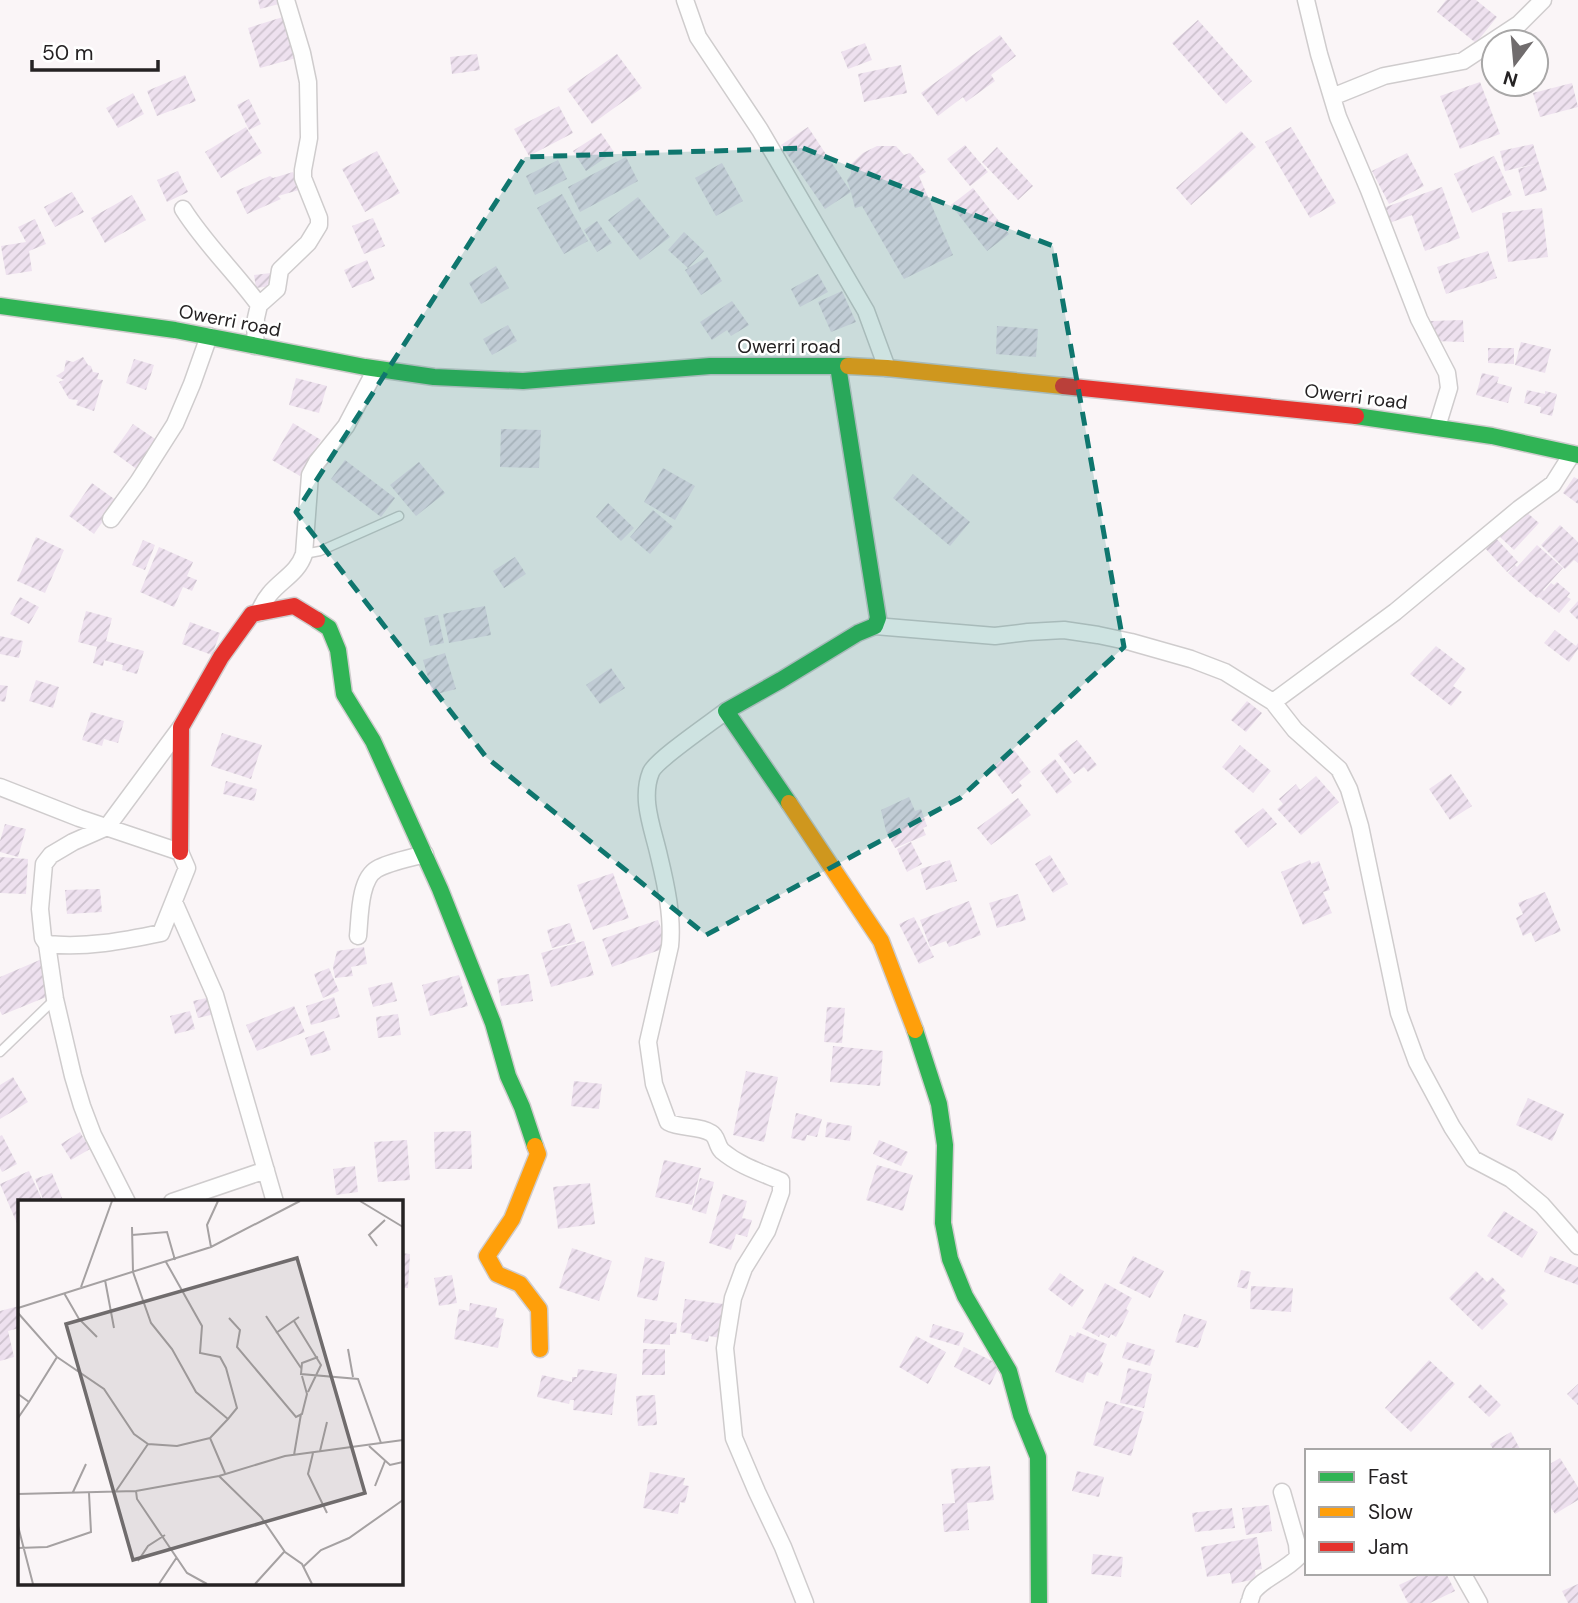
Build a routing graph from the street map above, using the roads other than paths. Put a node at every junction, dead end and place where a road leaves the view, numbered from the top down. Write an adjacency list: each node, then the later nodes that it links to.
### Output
1 (286, 0): 7 (street)
2 (685, 0): 12 (street)
3 (1306, 0): 5 (street)
4 (1543, 0): 5 (street)
5 (1332, 97): 14 (street)
6 (183, 209): 7 (street)
7 (259, 305): 10 (street)
8 (0, 306): 9 (street, Owerri road)
9 (209, 336): 10 (street, Owerri road); 17 (street)
10 (256, 346): 13 (street, Owerri road)
11 (838, 366): 12 (street, Owerri road); 13 (street, Owerri road); 20 (street)
12 (887, 368): 14 (street, Owerri road)
13 (376, 369): 18 (street)
14 (1437, 427): 15 (street, Owerri road)
15 (1575, 454): 21 (street)
16 (398, 516): 18 (lane)
17 (111, 519)
18 (304, 554): 19 (street)
19 (259, 613): 23 (street); 27 (street)
20 (876, 626): 21 (street); 22 (street)
21 (1273, 702): 37 (street)
22 (726, 711): 41 (street); 42 (street)
23 (181, 727): 25 (street); 26 (street)
24 (0, 787): 25 (street)
25 (107, 827): 26 (street); 30 (street)
26 (180, 852): 28 (street)
27 (425, 854): 29 (street); 38 (street)
28 (174, 902): 30 (street); 33 (street)
29 (358, 936)
30 (47, 944): 31 (street)
31 (54, 999): 32 (lane); 34 (street)
32 (0, 1052)
33 (266, 1170): 35 (street); 36 (street)
34 (127, 1200)
35 (178, 1200)
36 (274, 1200)
37 (1578, 1246)
38 (540, 1349)
39 (1282, 1492): 43 (street)
40 (1463, 1575): 44 (street)
41 (805, 1603)
42 (1039, 1603)
43 (1249, 1603)
44 (1479, 1603)

